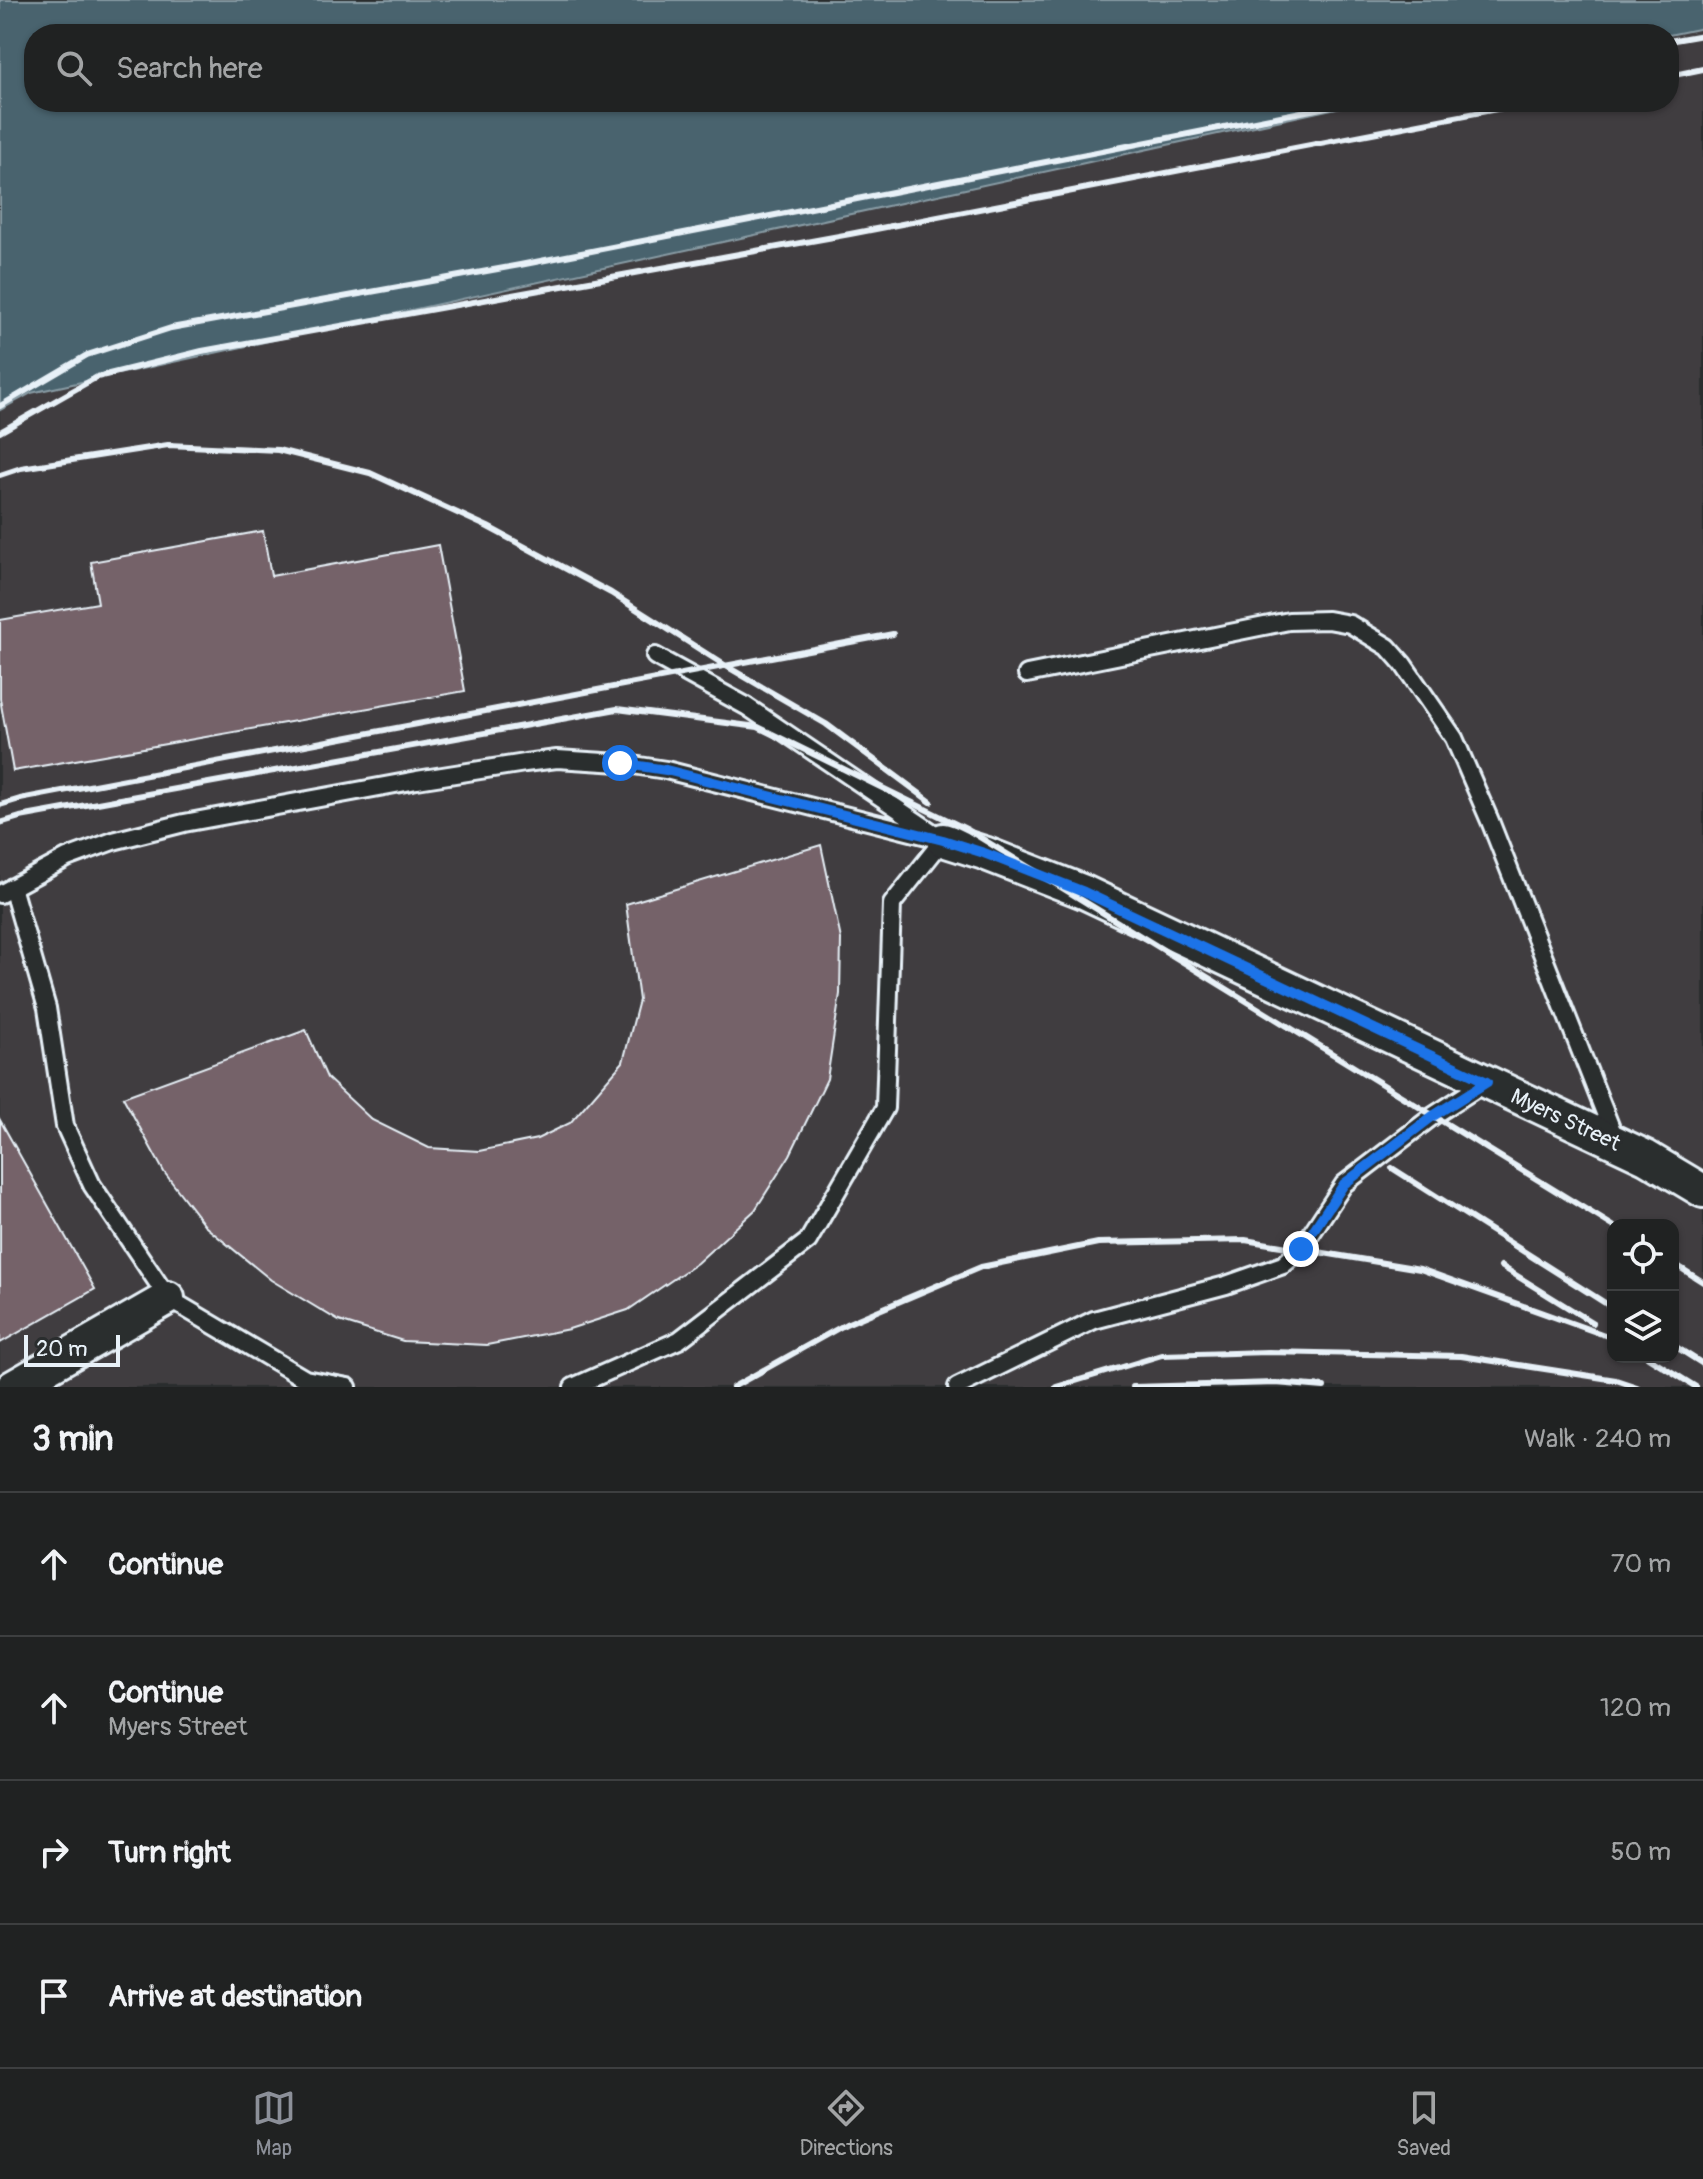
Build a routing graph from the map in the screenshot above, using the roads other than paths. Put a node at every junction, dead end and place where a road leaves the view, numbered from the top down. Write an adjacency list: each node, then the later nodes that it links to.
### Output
1 (655, 656): 3 (lane)
2 (1027, 674): 6 (lane)
3 (943, 840): 4 (lane); 5 (street, Myers Street); 11 (lane)
4 (6, 891): 8 (lane)
5 (1487, 1082): 6 (street, Myers Street); 12 (lane)
6 (1617, 1143): 7 (street, Myers Street)
7 (1703, 1191)
8 (168, 1298): 9 (street); 10 (lane)
9 (13, 1387)
10 (348, 1387)
11 (573, 1387)
12 (957, 1387)

